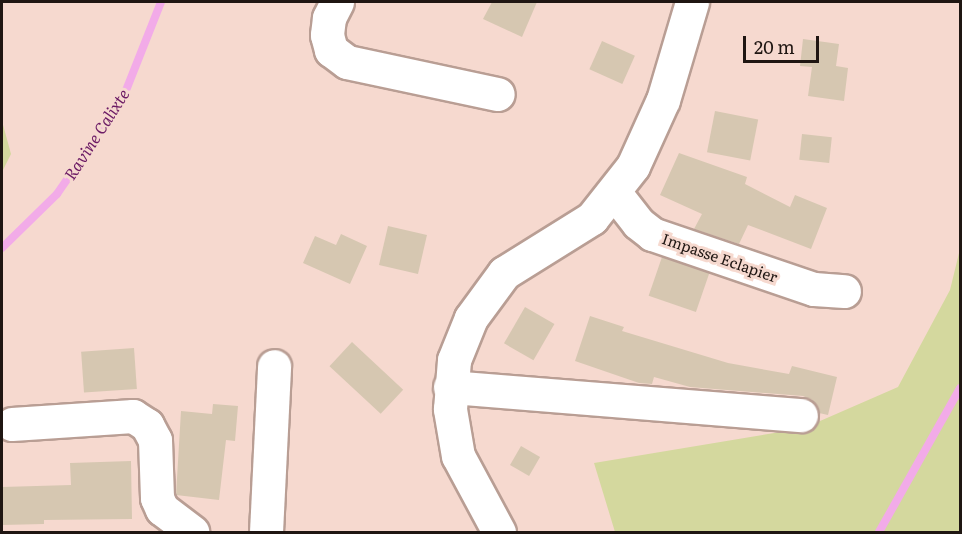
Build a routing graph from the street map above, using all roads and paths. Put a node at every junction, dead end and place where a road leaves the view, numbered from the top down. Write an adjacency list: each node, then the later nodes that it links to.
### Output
1 (337, 2): 3 (street)
2 (692, 2): 4 (street)
3 (498, 94)
4 (614, 192): 5 (street, Impasse Eclapier); 7 (street)
5 (844, 291)
6 (274, 366): 12 (street)
7 (450, 387): 8 (street); 10 (street)
8 (801, 415)
9 (12, 423): 11 (street)
10 (500, 530)
11 (192, 532)
12 (266, 532)

